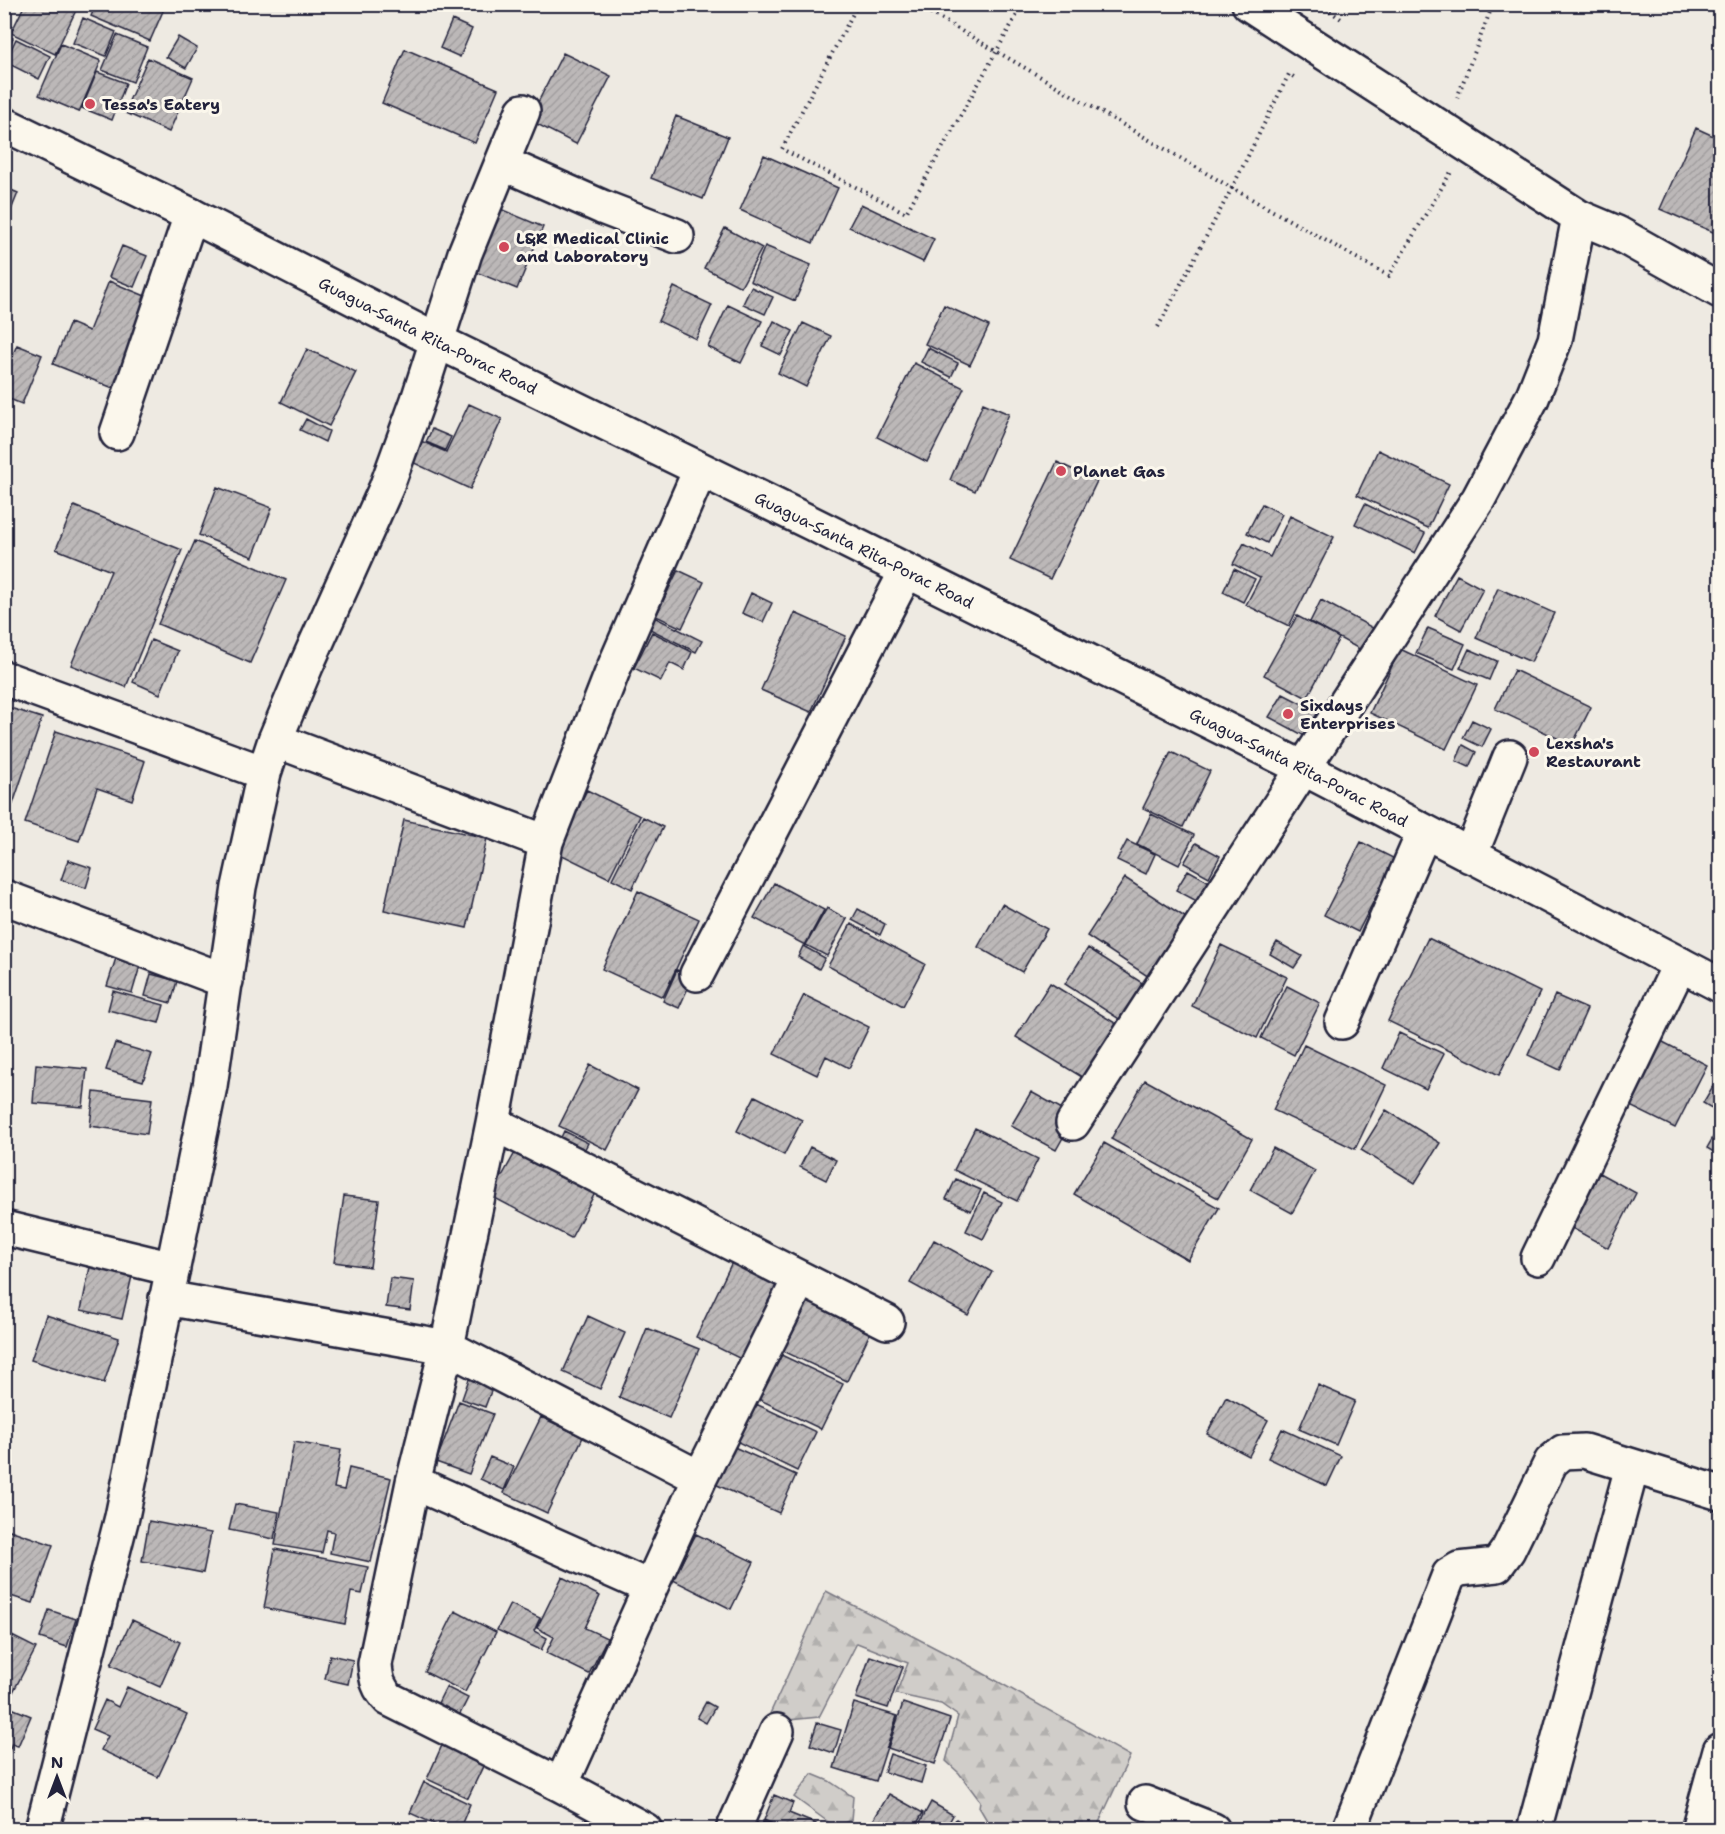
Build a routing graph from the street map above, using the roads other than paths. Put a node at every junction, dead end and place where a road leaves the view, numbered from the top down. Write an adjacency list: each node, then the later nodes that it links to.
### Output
1 (1249, 4): 6 (street)
2 (524, 111): 4 (street)
3 (4, 124): 5 (street, Guagua-Santa Rita-Porac Road)
4 (502, 162): 7 (street); 9 (street)
5 (191, 215): 9 (street, Guagua-Santa Rita-Porac Road); 10 (street)
6 (1579, 217): 8 (street); 16 (street)
7 (676, 236)
8 (1720, 291)
9 (437, 341): 11 (street, Guagua-Santa Rita-Porac Road); 14 (street)
10 (117, 433)
11 (700, 470): 12 (street, Guagua-Santa Rita-Porac Road); 19 (street)
12 (906, 572): 16 (street, Guagua-Santa Rita-Porac Road); 23 (street)
13 (4, 678): 17 (street)
14 (275, 740): 17 (street); 19 (street)
15 (1510, 757): 20 (street)
16 (1305, 769): 18 (street, Guagua-Santa Rita-Porac Road); 28 (street)
17 (264, 772): 24 (street)
18 (1424, 832): 20 (street, Guagua-Santa Rita-Porac Road); 26 (street)
19 (546, 842): 27 (street)
20 (1470, 856): 22 (street, Guagua-Santa Rita-Porac Road)
21 (4, 897): 24 (street)
22 (1680, 964): 25 (street, Guagua-Santa Rita-Porac Road); 30 (street)
23 (697, 974)
24 (226, 981): 32 (street)
25 (1720, 986)
26 (1342, 1022)
27 (493, 1123): 31 (street); 34 (street)
28 (1073, 1123)
29 (4, 1228): 32 (street)
30 (1538, 1258)
31 (799, 1280): 33 (street); 36 (street)
32 (170, 1284): 34 (street); 44 (street)
33 (886, 1322)
34 (447, 1347): 36 (street); 37 (street)
35 (1632, 1467): 38 (street); 48 (street); 49 (street)
36 (700, 1478): 39 (street)
37 (413, 1482): 39 (street); 42 (street)
38 (1720, 1493)
39 (650, 1587): 42 (street)
40 (777, 1731): 46 (street)
41 (1720, 1750): 50 (street)
42 (561, 1785): 45 (street)
43 (1145, 1803): 47 (street)
44 (42, 1830)
45 (645, 1830)
46 (733, 1830)
47 (1213, 1830)
48 (1349, 1830)
49 (1534, 1830)
50 (1698, 1830)

